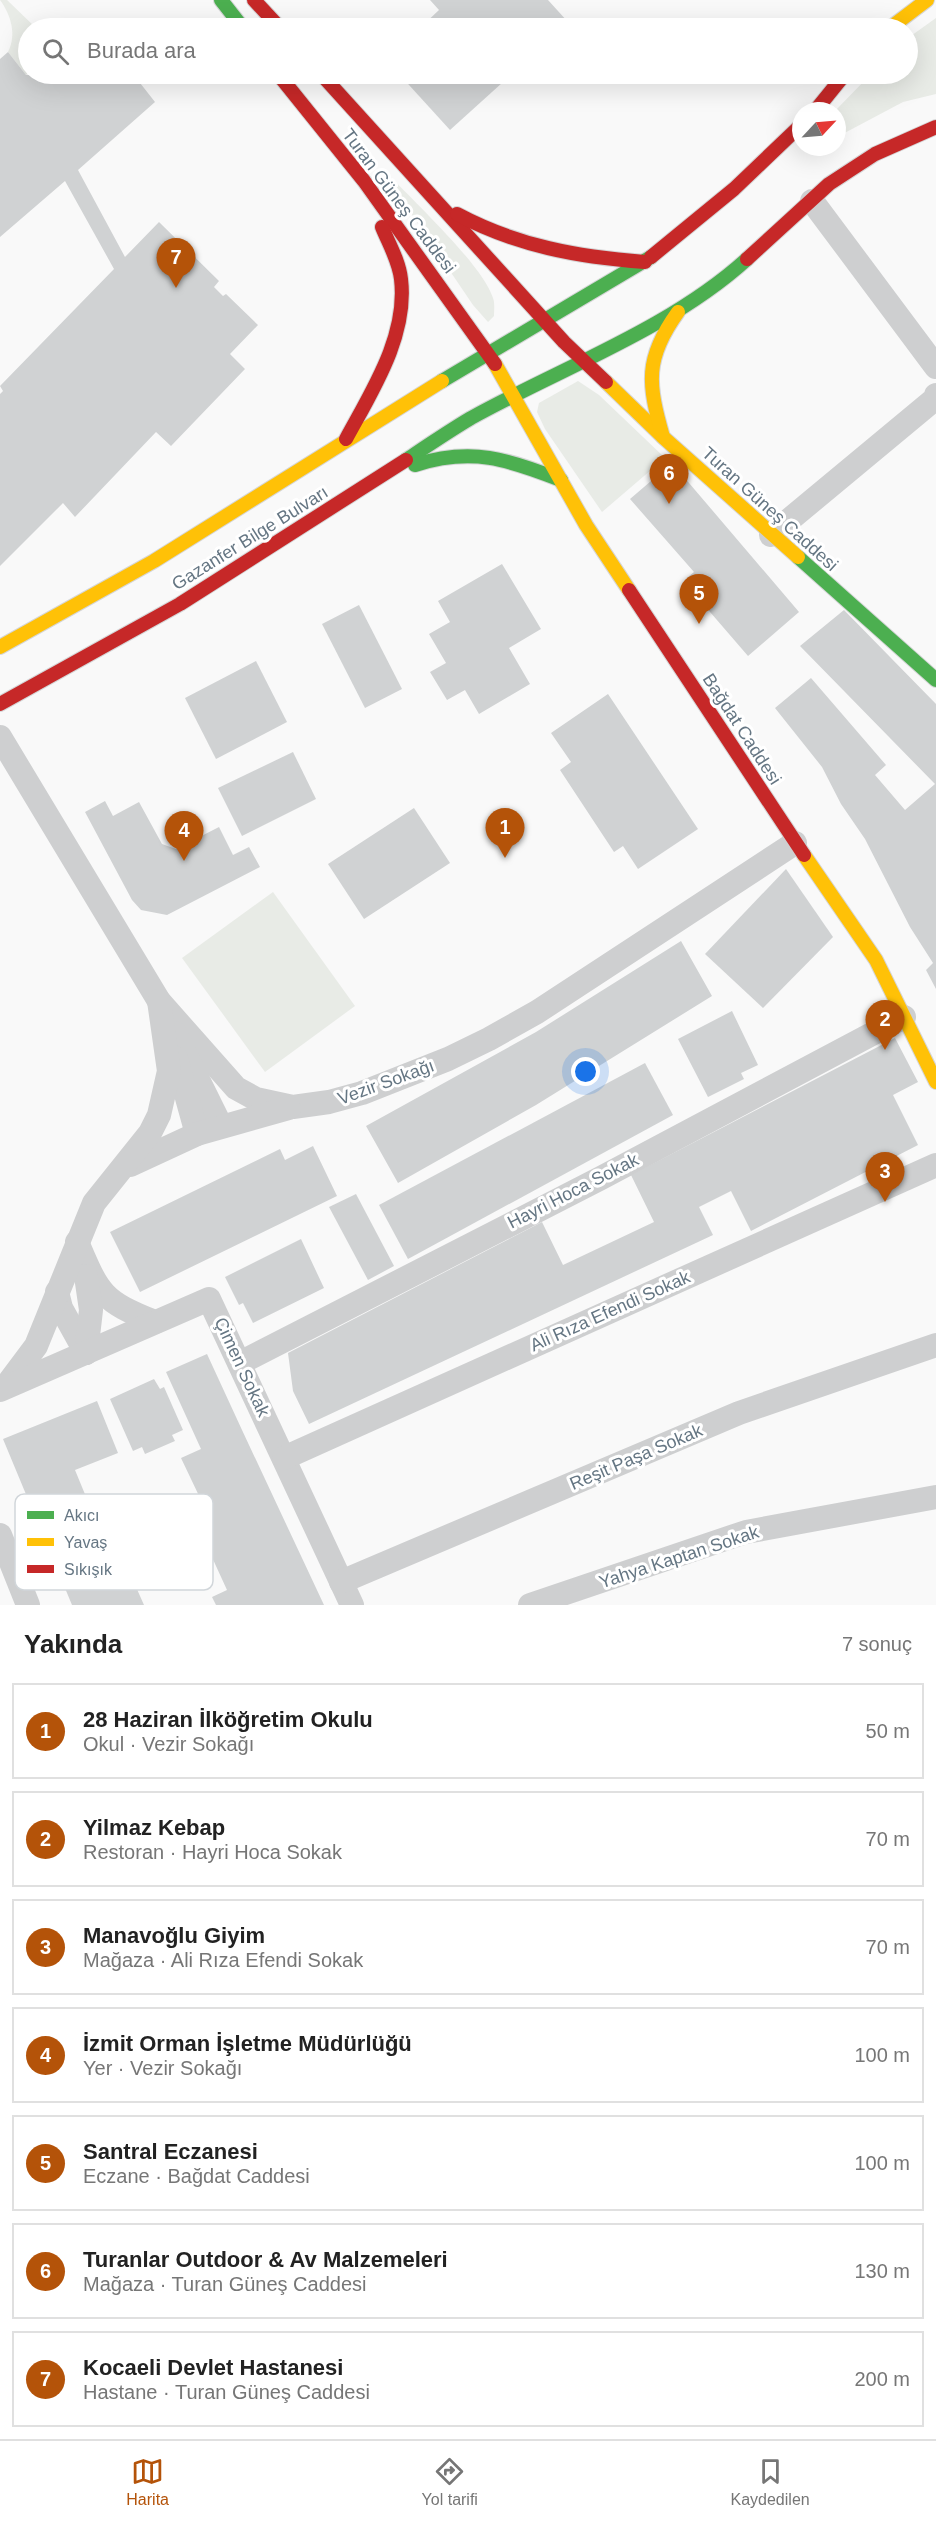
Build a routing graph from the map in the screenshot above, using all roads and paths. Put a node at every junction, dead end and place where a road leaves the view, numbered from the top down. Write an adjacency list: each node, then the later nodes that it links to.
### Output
1 (221, 0): 4 (main road)
2 (254, 0): 5 (main road)
3 (927, 0): 6 (main road)
4 (235, 18)
5 (271, 18)
6 (903, 18)
7 (286, 84): 13 (main road, Turan Güneş Caddesi)
8 (330, 84): 14 (main road, Turan Güneş Caddesi)
9 (837, 84): 10 (main road)
10 (822, 102)
11 (936, 126): 15 (main road)
12 (792, 134): 16 (main road)
13 (363, 181): 19 (main road, Turan Güneş Caddesi); 25 (main road)
14 (434, 200): 16 (main road); 18 (main road, Turan Güneş Caddesi)
15 (812, 201): 17 (main road); 21 (street)
16 (645, 262): 18 (main road)
17 (681, 307): 20 (main road); 24 (main road)
18 (543, 321): 19 (main road, Gazanfer Bilge Bulvarı); 20 (main road, Turan Güneş Caddesi)
19 (488, 352): 23 (main road, Turan Güneş Caddesi); 25 (main road, Gazanfer Bilge Bulvarı)
20 (584, 361): 23 (main road, Gazanfer Bilge Bulvarı); 24 (main road, Turan Güneş Caddesi)
21 (936, 367)
22 (936, 395): 28 (street)
23 (515, 397): 26 (main road, Bağdat Caddesi); 27 (main road, Gazanfer Bilge Bulvarı)
24 (664, 438): 28 (main road, Turan Güneş Caddesi)
25 (345, 440): 29 (main road, Gazanfer Bilge Bulvarı)
26 (561, 480): 27 (main road); 33 (main road, Bağdat Caddesi)
27 (372, 482): 31 (main road, Gazanfer Bilge Bulvarı)
28 (771, 535): 30 (main road, Turan Güneş Caddesi)
29 (0, 646)
30 (936, 680)
31 (0, 704)
32 (0, 737): 34 (street, Vezir Sokağı)
33 (795, 843): 35 (main road, Bağdat Caddesi); 37 (street, Vezir Sokağı)
34 (159, 1001): 37 (street, Vezir Sokağı); 38 (street); 39 (street); 41 (street)
35 (904, 1017): 36 (main road, Bağdat Caddesi); 47 (street, Hayri Hoca Sokak)
36 (936, 1082)
37 (293, 1107): 38 (street)
38 (221, 1126): 39 (street)
39 (197, 1134): 41 (street)
40 (936, 1165): 49 (street, Ali Rıza Efendi Sokak)
41 (125, 1168): 42 (street)
42 (77, 1242): 43 (street); 44 (street); 46 (street)
43 (57, 1292): 46 (street); 48 (street)
44 (155, 1322): 46 (street, Çimen Sokak); 47 (street, Çimen Sokak)
45 (936, 1345): 53 (street, Reşit Paşa Sokak)
46 (86, 1353): 48 (street, Çimen Sokak)
47 (240, 1363): 49 (street, Çimen Sokak)
48 (2, 1389)
49 (284, 1458): 53 (street, Çimen Sokak)
50 (936, 1497): 57 (street, Yahya Kaptan Sokak)
51 (0, 1535): 52 (street)
52 (15, 1572)
53 (341, 1582): 56 (street, Çimen Sokak)
54 (22, 1590): 55 (street)
55 (28, 1605)
56 (352, 1605)
57 (530, 1605)

